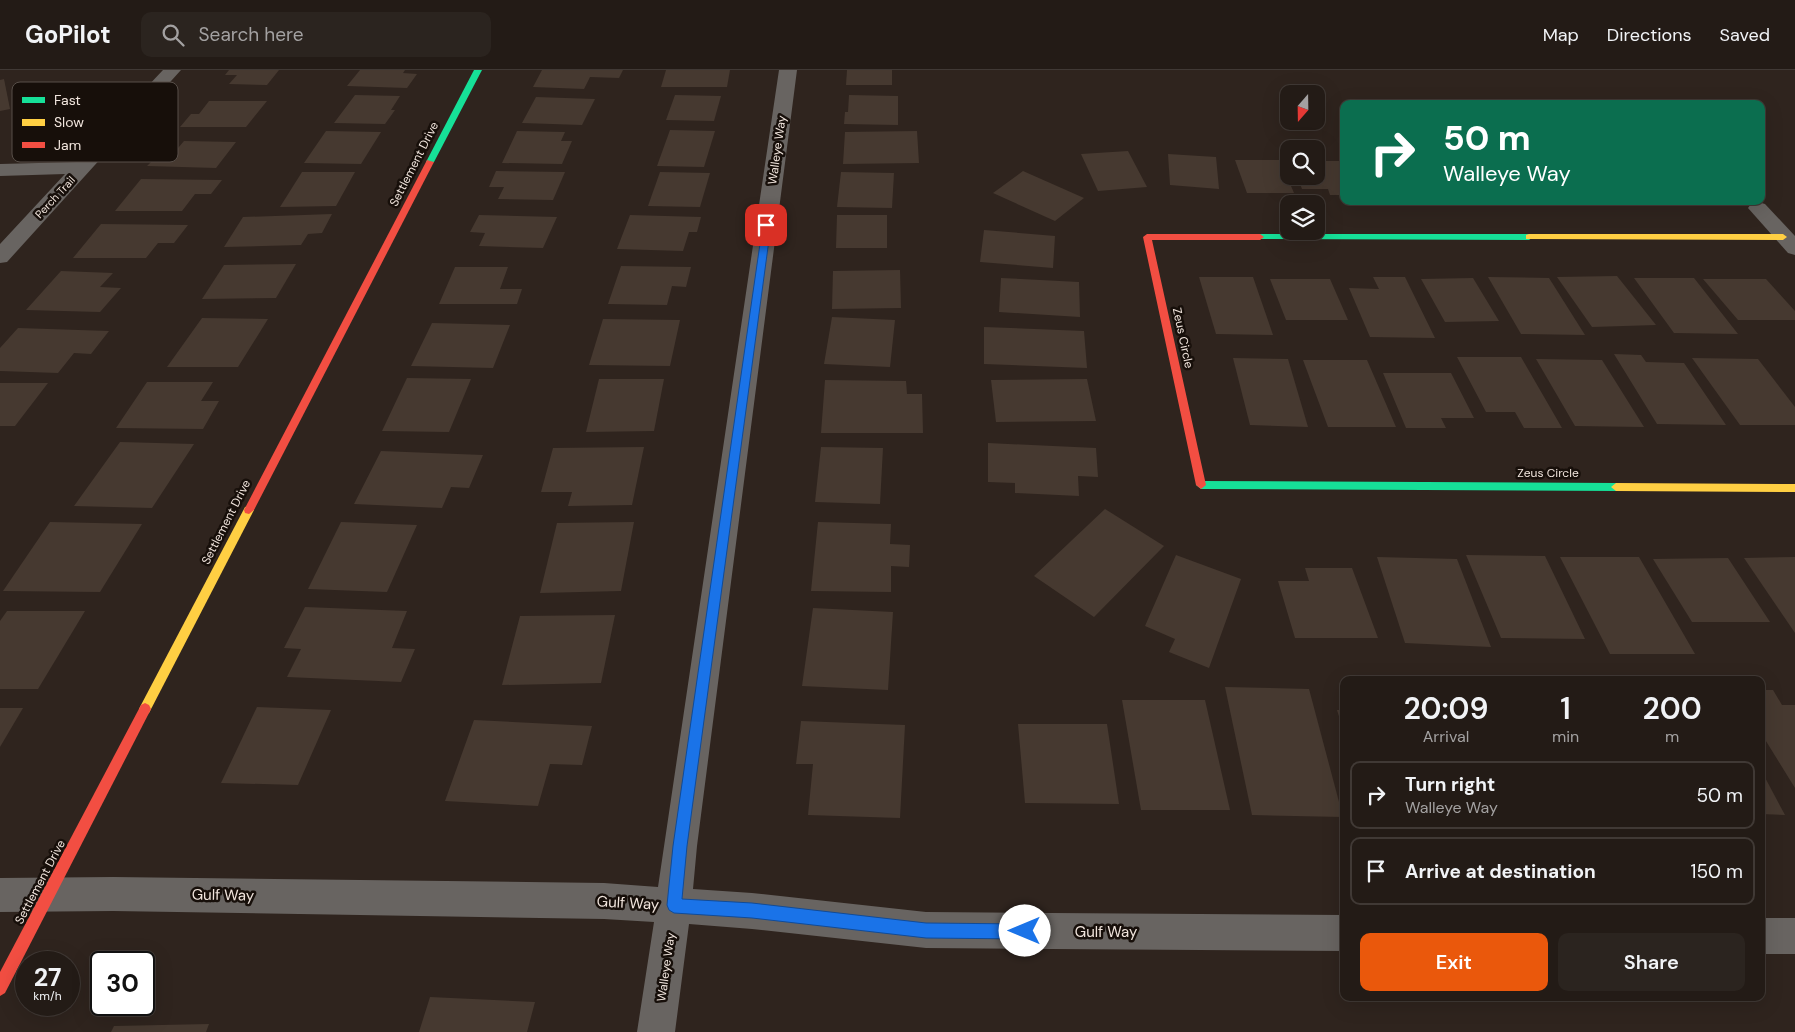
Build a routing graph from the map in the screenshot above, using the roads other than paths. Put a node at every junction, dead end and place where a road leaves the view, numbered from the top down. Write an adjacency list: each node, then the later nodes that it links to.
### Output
1 (172, 70): 4 (street, Perch Trail)
2 (478, 70): 13 (street, Settlement Drive)
3 (788, 70): 14 (street, Walleye Way)
4 (161, 82)
5 (88, 162): 6 (street, Perch Trail)
6 (82, 168): 7 (street); 10 (street, Perch Trail)
7 (0, 170)
8 (1758, 208): 9 (street)
9 (1789, 243): 11 (street, Zeus Circle)
10 (0, 257)
11 (1795, 488)
12 (0, 895): 13 (street, Gulf Way)
13 (49, 895): 14 (street, Gulf Way); 18 (street, Settlement Drive)
14 (674, 905): 15 (street, Gulf Way); 19 (street, Walleye Way)
15 (1340, 933)
16 (1765, 936): 17 (street)
17 (1795, 936)
18 (0, 988)
19 (656, 1032)

